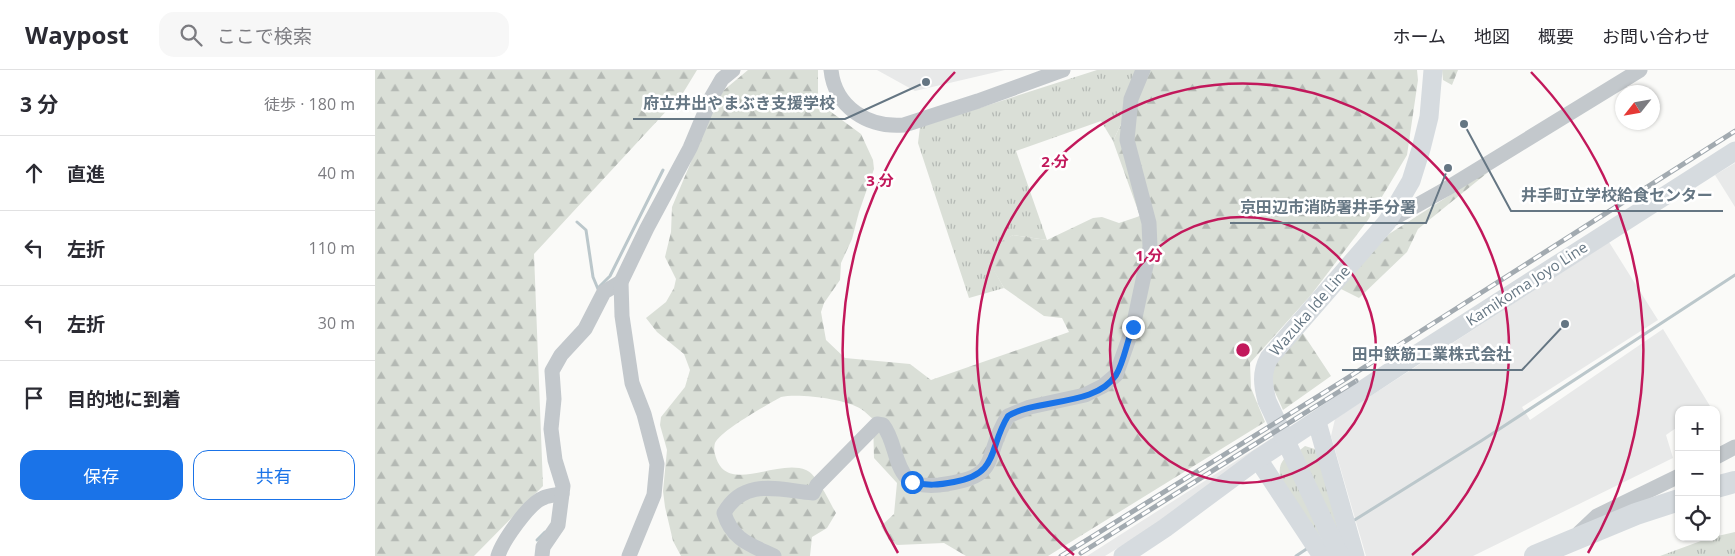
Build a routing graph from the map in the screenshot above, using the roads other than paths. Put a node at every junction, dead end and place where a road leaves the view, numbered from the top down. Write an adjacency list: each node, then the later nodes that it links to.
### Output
1 (733, 70): 9 (street)
2 (831, 70): 3 (street)
3 (1063, 70)
4 (1143, 70): 23 (street)
5 (1433, 70): 8 (main road, Wazuka Ide Line)
6 (1639, 70): 8 (street)
7 (1735, 151): 10 (main road, Kamikoma Joyo Line)
8 (1387, 222): 26 (main road, Wazuka Ide Line)
9 (621, 282): 17 (street); 22 (street)
10 (1317, 422): 13 (main road, Kamikoma Joyo Line); 27 (main road)
11 (1735, 446): 12 (street)
12 (1720, 455)
13 (1257, 459): 24 (main road, Kamikoma Joyo Line); 25 (main road)
14 (1675, 478): 19 (street)
15 (1735, 482): 16 (highway)
16 (1720, 486)
17 (563, 494): 20 (street); 21 (street)
18 (1675, 501): 19 (highway)
19 (1571, 540): 28 (highway)
20 (498, 556)
21 (542, 556)
22 (629, 556)
23 (774, 556)
24 (1123, 556)
25 (1322, 556)
26 (1340, 556)
27 (1355, 556)
28 (1535, 556)

